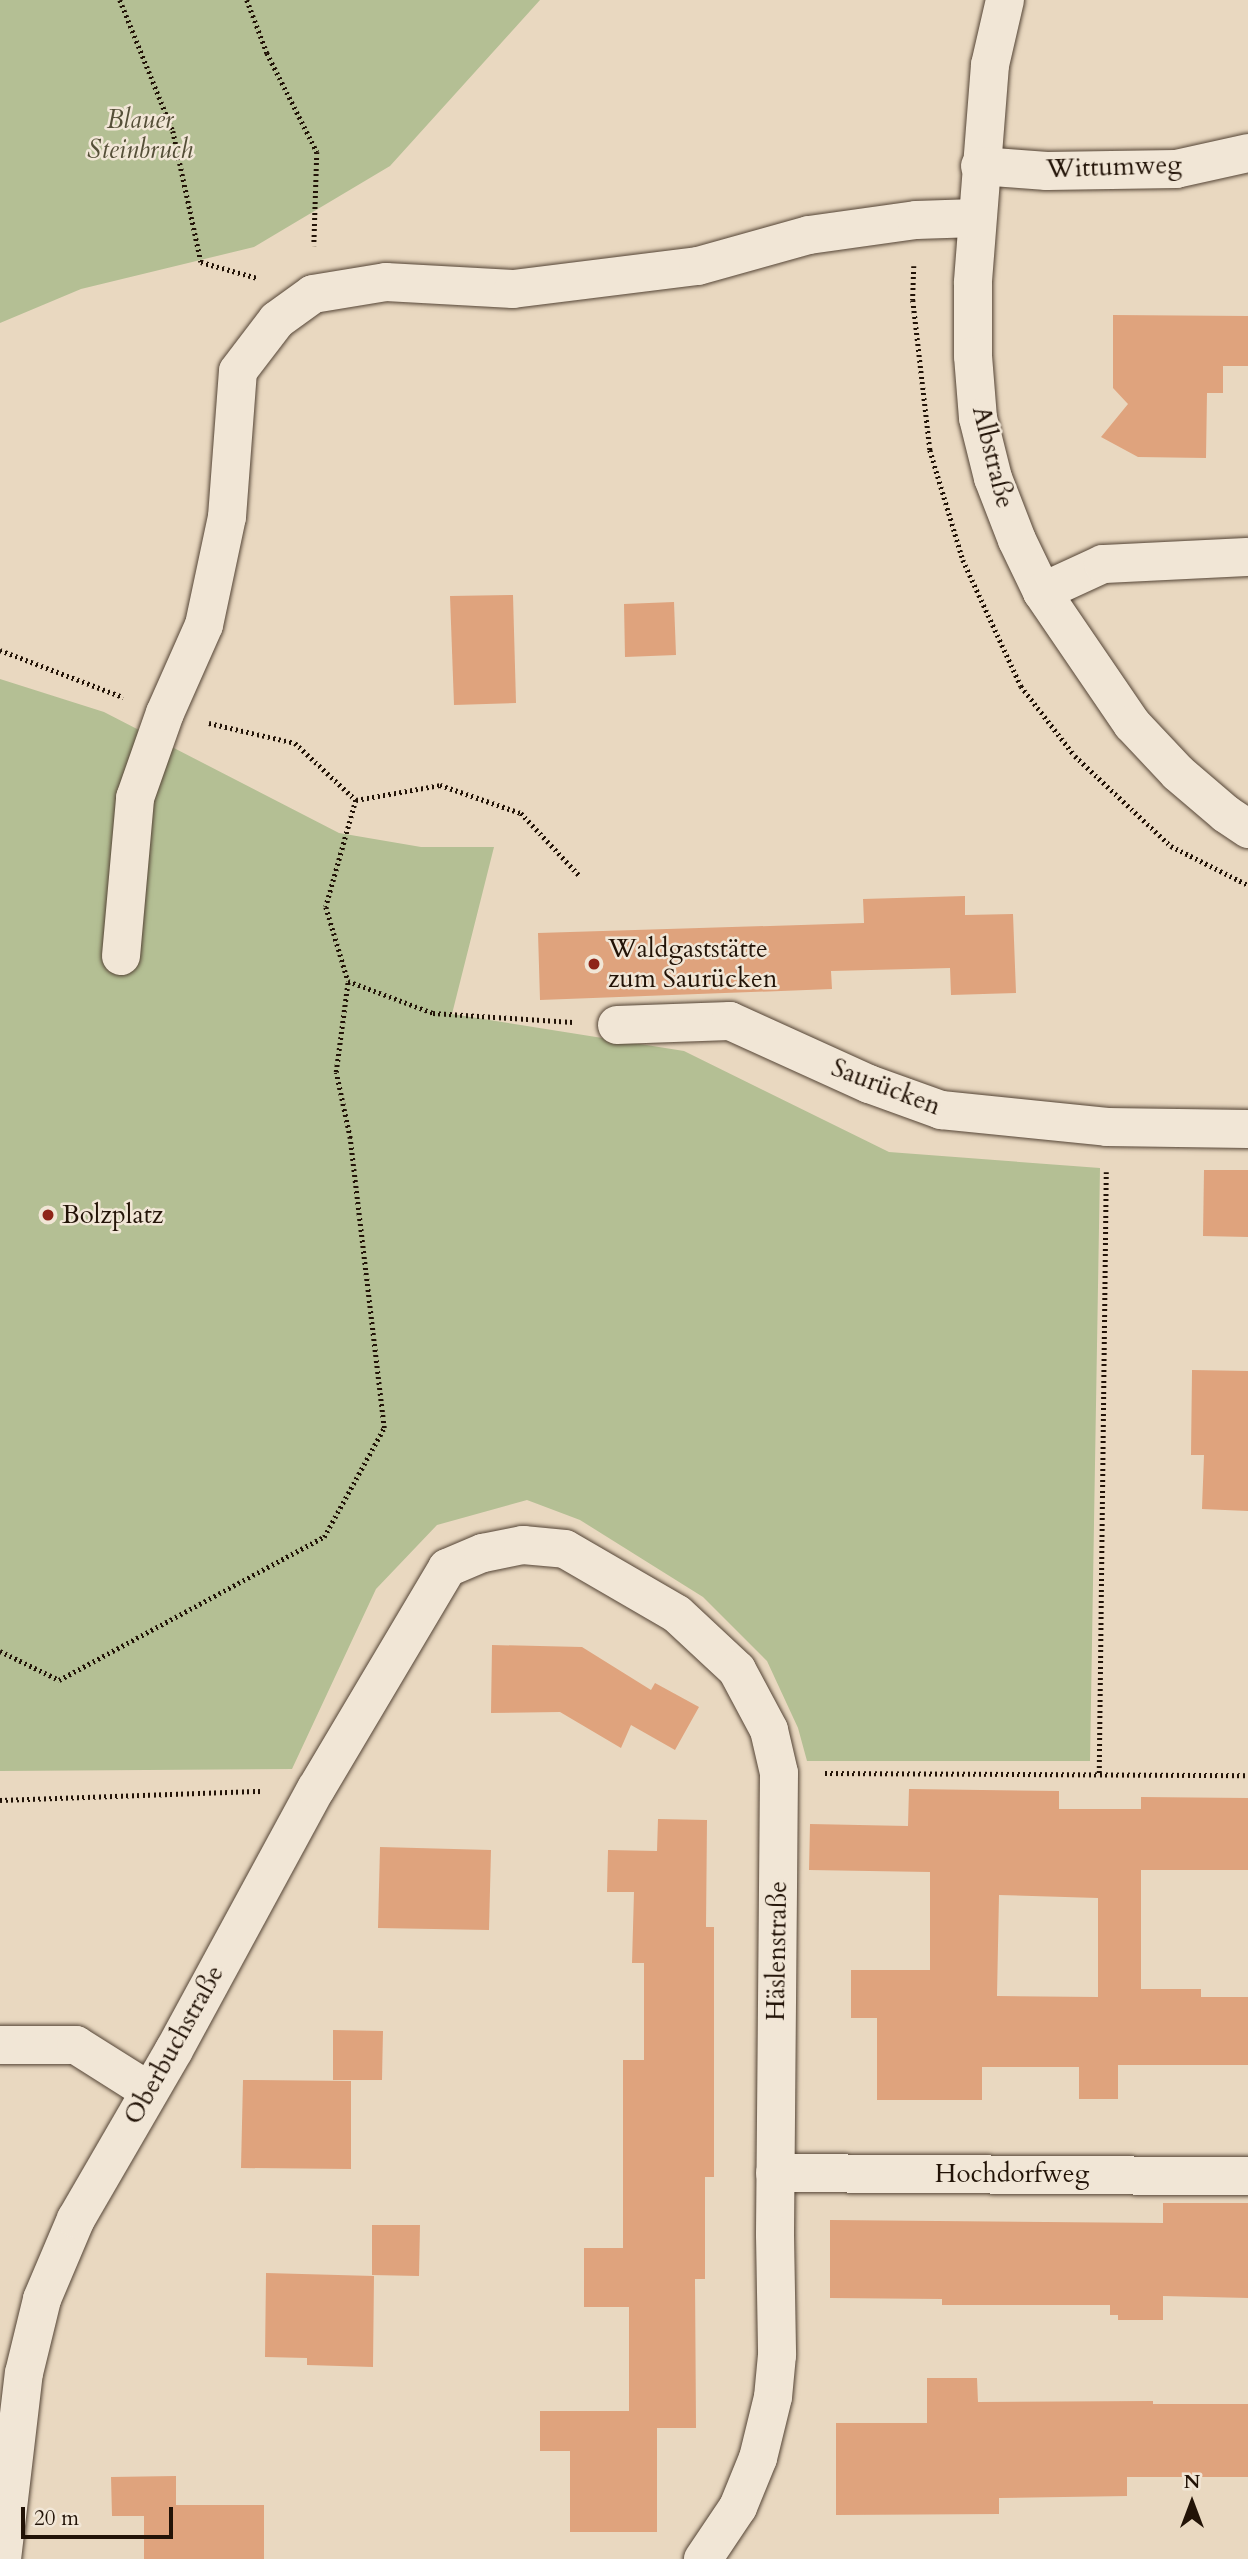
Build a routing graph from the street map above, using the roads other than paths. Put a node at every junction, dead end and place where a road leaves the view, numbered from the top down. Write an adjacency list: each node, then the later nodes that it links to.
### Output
1 (1005, 0): 3 (street, Albstraße)
2 (1248, 153): 3 (street, Wittumweg)
3 (979, 166): 4 (street, Albstraße)
4 (976, 218): 6 (street, Albstraße); 8 (street)
5 (1248, 557): 6 (street)
6 (1042, 592): 7 (street, Albstraße)
7 (1248, 829)
8 (121, 956)
9 (617, 1026): 10 (street, Saurücken)
10 (1248, 1129)
11 (447, 1568): 13 (street, Oberbuchstraße); 14 (street, Häslenstraße)
12 (0, 2045): 13 (street)
13 (149, 2091): 16 (street, Oberbuchstraße)
14 (775, 2173): 15 (street, Hochdorfweg); 17 (street, Häslenstraße)
15 (1248, 2176)
16 (2, 2559)
17 (703, 2559)

